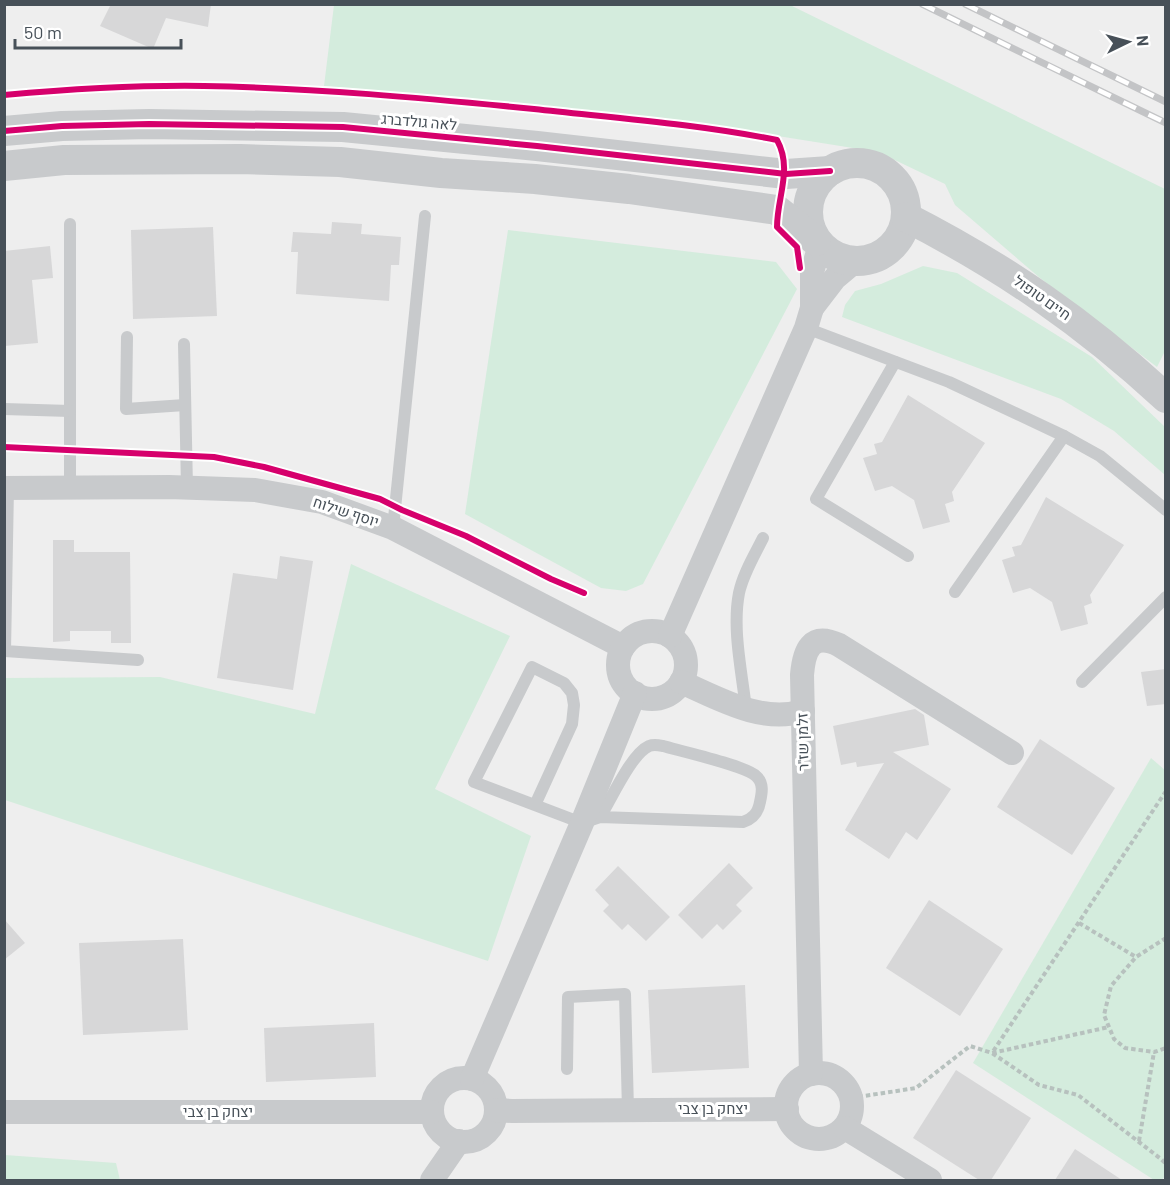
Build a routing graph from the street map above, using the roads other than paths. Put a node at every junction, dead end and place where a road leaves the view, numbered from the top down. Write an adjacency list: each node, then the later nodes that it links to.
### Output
1 (4, 131): 3 (street, לאה גולדברג)
2 (4, 166): 7 (street)
3 (830, 171): 5 (street); 7 (street)
4 (425, 216): 22 (lane)
5 (906, 217): 8 (street); 13 (street, חיים טופול)
6 (70, 224): 16 (lane)
7 (818, 243): 8 (street); 9 (street)
8 (854, 262): 9 (street)
9 (809, 318): 12 (lane); 27 (street)
10 (127, 337): 14 (lane)
11 (184, 344): 14 (lane)
12 (895, 362): 17 (lane); 24 (lane)
13 (1166, 398)
14 (186, 405): 20 (lane)
15 (4, 409): 16 (lane)
16 (70, 411): 19 (lane)
17 (1064, 436): 21 (lane); 25 (lane)
18 (6, 488): 19 (street, יוסף שילוח); 29 (lane)
19 (70, 488): 20 (street, יוסף שילוח)
20 (187, 488): 22 (street, יוסף שילוח)
21 (1166, 510)
22 (393, 528): 28 (street, יוסף שילוח)
23 (763, 538): 33 (lane)
24 (908, 556)
25 (955, 592)
26 (1166, 597): 31 (lane)
27 (669, 636): 28 (street); 30 (street)
28 (623, 647): 32 (street)
29 (138, 660)
30 (681, 682): 32 (street); 33 (street)
31 (1082, 682)
32 (635, 693): 37 (street)
33 (746, 709): 34 (street)
34 (803, 711): 35 (street, זלמן שז"ר); 39 (street, זלמן שז"ר)
35 (1012, 753)
36 (536, 805): 36 (lane); 37 (lane)
37 (591, 820): 37 (lane); 40 (street)
38 (567, 1069): 43 (lane)
39 (811, 1074): 41 (street); 46 (street)
40 (472, 1078): 42 (street); 45 (street)
41 (787, 1109): 43 (street, יצחק בן צבי); 46 (street)
42 (496, 1110): 43 (street, יצחק בן צבי); 47 (street)
43 (628, 1110)
44 (4, 1112): 45 (street, יצחק בן צבי)
45 (432, 1112): 47 (street)
46 (845, 1128): 49 (street)
47 (459, 1142): 48 (street)
48 (432, 1180)
49 (930, 1180)

